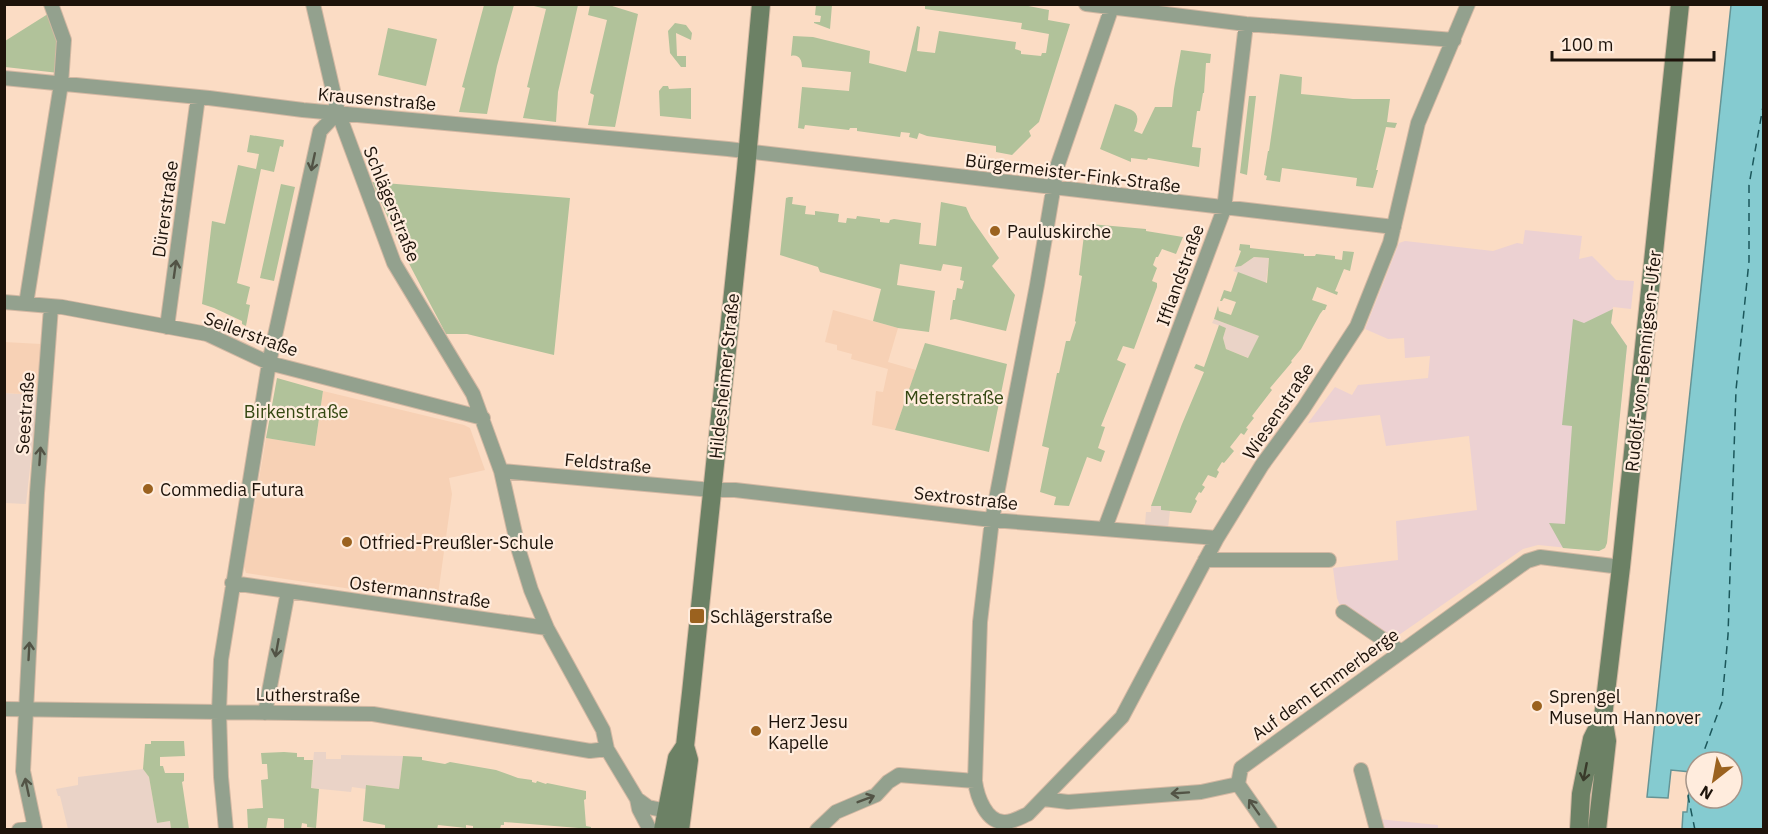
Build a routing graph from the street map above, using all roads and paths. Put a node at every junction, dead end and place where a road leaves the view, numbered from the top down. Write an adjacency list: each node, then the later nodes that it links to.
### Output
1 (313, 4): 13 (street, Schlägerstraße)
2 (761, 4): 14 (street, Hildesheimer Straße)
3 (1086, 4): 7 (street)
4 (1468, 4): 9 (street, Wiesenstraße)
5 (1680, 4): 31 (street, Rudolf-von-Bennigsen-Ufer)
6 (54, 5): 11 (street)
7 (1112, 6): 8 (street); 15 (street)
8 (1246, 24): 9 (street); 16 (street, Ifflandstraße)
9 (1454, 40): 17 (street, Wiesenstraße)
10 (4, 78): 11 (street, Krausenstraße)
11 (61, 84): 12 (street, Krausenstraße); 19 (street)
12 (198, 97): 13 (street, Krausenstraße); 21 (street, Dürerstraße, one-way to 12)
13 (338, 112): 14 (street, Krausenstraße); 22 (street, one-way to 22); 23 (street, Schlägerstraße)
14 (747, 152): 15 (street, Bürgermeister-Fink-Straße); 25 (street, Hildesheimer Straße)
15 (1052, 188): 16 (street, Bürgermeister-Fink-Straße); 26 (street)
16 (1224, 209): 17 (street, Bürgermeister-Fink-Straße); 27 (street, Ifflandstraße)
17 (1394, 227): 28 (street, Wiesenstraße)
18 (4, 302): 19 (street, Seilerstraße)
19 (26, 304): 20 (street, Seilerstraße)
20 (51, 307): 21 (street, Seilerstraße); 38 (street, Seestraße, one-way to 20)
21 (167, 327): 22 (street, Seilerstraße)
22 (269, 363): 23 (street, Seilerstraße); 32 (street)
23 (483, 418): 24 (street, Schlägerstraße)
24 (501, 471): 25 (street, Feldstraße); 35 (street, Schlägerstraße)
25 (712, 490): 26 (street, Sextrostraße); 48 (street, Hildesheimer Straße)
26 (992, 519): 27 (street, Sextrostraße); 44 (street)
27 (1105, 528): 28 (street, Sextrostraße)
28 (1217, 538): 29 (street, Wiesenstraße)
29 (1205, 560): 30 (street); 47 (street, Wiesenstraße)
30 (1329, 560)
31 (1621, 567): 36 (street, Auf dem Emmerberge); 41 (street, Rudolf-von-Bennigsen-Ufer)
32 (232, 583): 33 (street, Ostermannstraße); 39 (street)
33 (288, 591): 35 (street, Ostermannstraße); 40 (street, one-way to 40)
34 (1343, 612): 36 (street)
35 (547, 628): 42 (street, Schlägerstraße)
36 (1400, 651): 45 (street, Auf dem Emmerberge)
37 (4, 709): 38 (street, Lutherstraße)
38 (26, 709): 39 (street, Lutherstraße); 49 (street, Seestraße, one-way to 38)
39 (219, 711): 40 (street, Lutherstraße); 51 (street)
40 (265, 712): 42 (street, Lutherstraße)
41 (1603, 717): 56 (street, Rudolf-von-Bennigsen-Ufer, one-way to 56); 57 (street, Rudolf-von-Bennigsen-Ufer)
42 (607, 749): 46 (street, Schlägerstraße)
43 (1361, 770): 55 (street)
44 (975, 781): 47 (street); 53 (street, one-way to 44)
45 (1238, 784): 47 (street, one-way to 47); 54 (street, one-way to 45)
46 (637, 798): 48 (street); 52 (street, Schlägerstraße)
47 (1044, 799)
48 (673, 821)
49 (36, 829): 50 (street, Seestraße)
50 (19, 830)
51 (226, 830)
52 (650, 830)
53 (817, 830)
54 (1270, 830)
55 (1377, 830)
56 (1579, 830)
57 (1598, 830)

